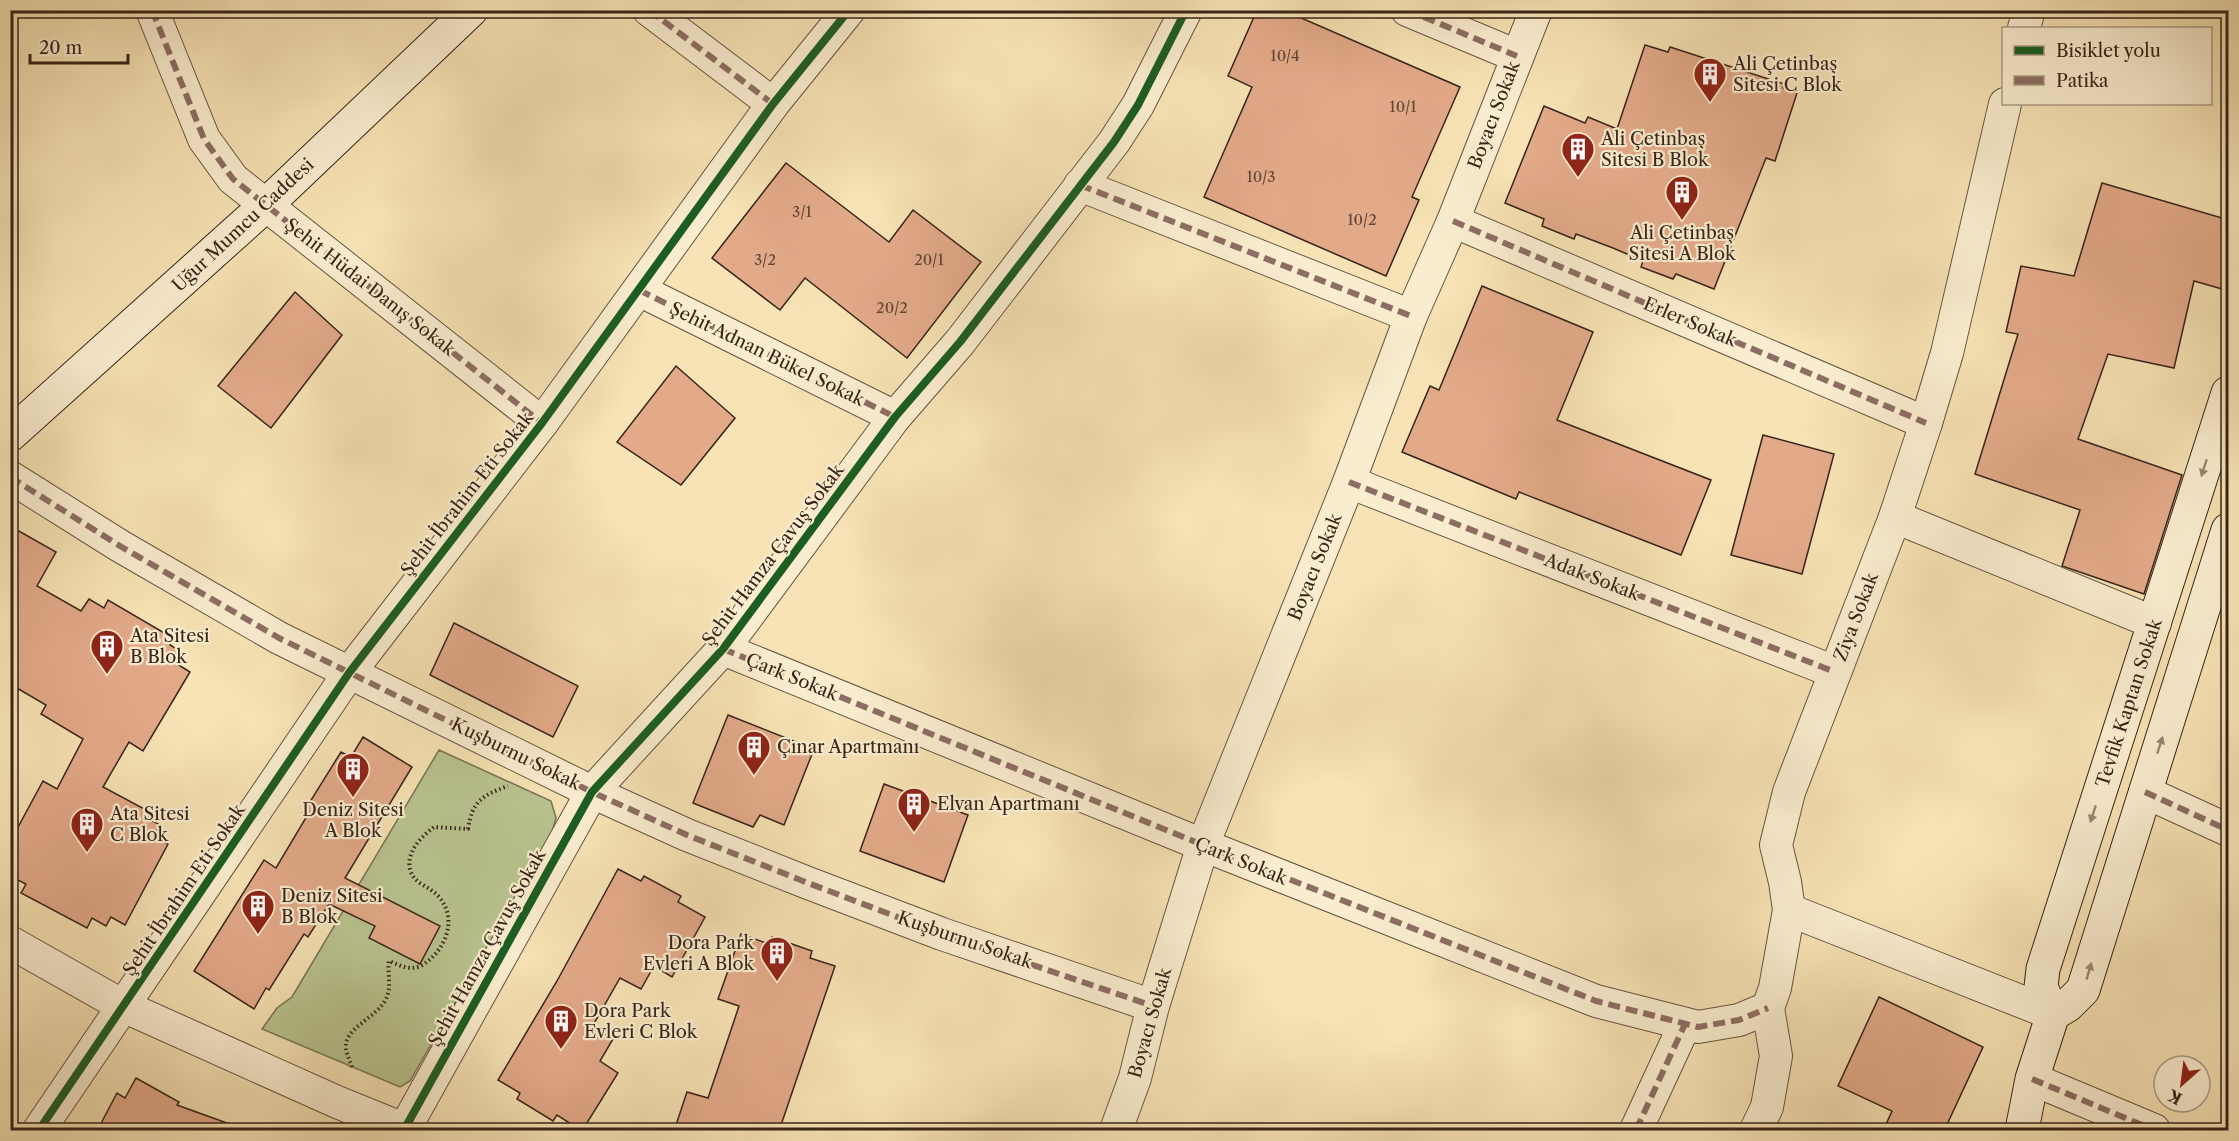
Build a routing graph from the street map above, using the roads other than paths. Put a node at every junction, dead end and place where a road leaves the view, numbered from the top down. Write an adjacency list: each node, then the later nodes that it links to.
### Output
1 (152, 10): 14 (street, Şehit Hüdai Danış Sokak)
2 (471, 10): 14 (street, Uğur Mumcu Caddesi)
3 (649, 10): 11 (street)
4 (849, 10): 11 (street, Şehit İbrahim Eti Sokak)
5 (1186, 10): 13 (street, Şehit Hamza Çavuş Sokak)
6 (1407, 10): 10 (street)
7 (1536, 10): 10 (street, Boyacı Sokak)
8 (2029, 10): 9 (street)
9 (2024, 27)
10 (1517, 56): 15 (street, Boyacı Sokak)
11 (773, 104): 16 (street, Şehit İbrahim Eti Sokak)
12 (2006, 105): 21 (street, Ziya Sokak)
13 (1080, 185): 17 (street); 19 (street, Şehit Hamza Çavuş Sokak)
14 (266, 205): 20 (street, Şehit Hüdai Danış Sokak); 22 (street, Uğur Mumcu Caddesi)
15 (1453, 221): 17 (street, Boyacı Sokak); 21 (street, Erler Sokak)
16 (639, 290): 19 (street, Şehit Adnan Bükel Sokak); 20 (street, Şehit İbrahim Eti Sokak)
17 (1411, 316): 24 (street, Boyacı Sokak)
18 (2229, 393): 27 (street, Tevfik Kaptan Sokak, one-way to 27)
19 (895, 417): 28 (street, Şehit Hamza Çavuş Sokak)
20 (542, 423): 30 (street, Şehit İbrahim Eti Sokak)
21 (1926, 423): 25 (street, Ziya Sokak)
22 (10, 435)
23 (10, 477): 30 (street, Kuşburnu Sokak)
24 (1349, 482): 29 (street, Adak Sokak); 34 (street, Boyacı Sokak)
25 (1895, 517): 27 (street); 29 (street, Ziya Sokak)
26 (2229, 530): 32 (street, one-way to 26)
27 (2156, 622): 40 (street, Tevfik Kaptan Sokak, one-way to 40)
28 (723, 649): 31 (street, Şehit Hamza Çavuş Sokak); 34 (street, Çark Sokak)
29 (1835, 672): 35 (street, Ziya Sokak)
30 (349, 673): 31 (street, Kuşburnu Sokak); 37 (street, Şehit İbrahim Eti Sokak)
31 (592, 792): 38 (street, Kuşburnu Sokak); 43 (street, Şehit Hamza Çavuş Sokak)
32 (2145, 792): 33 (street); 40 (street, one-way to 32)
33 (2229, 830)
34 (1203, 845): 38 (street, Boyacı Sokak); 41 (street, Çark Sokak)
35 (1789, 910): 39 (street, Ziya Sokak); 40 (street)
36 (10, 942): 37 (street)
37 (123, 1006): 43 (street); 44 (street, Şehit İbrahim Eti Sokak)
38 (1153, 1006): 45 (street, Boyacı Sokak)
39 (1768, 1008): 41 (street, Çark Sokak); 47 (street, Ziya Sokak)
40 (2053, 1014): 42 (street)
41 (1685, 1024): 46 (street)
42 (2032, 1079): 48 (street); 49 (street)
43 (405, 1130)
44 (39, 1131)
45 (1116, 1131)
46 (1636, 1131)
47 (1756, 1131)
48 (2022, 1131)
49 (2154, 1131)

